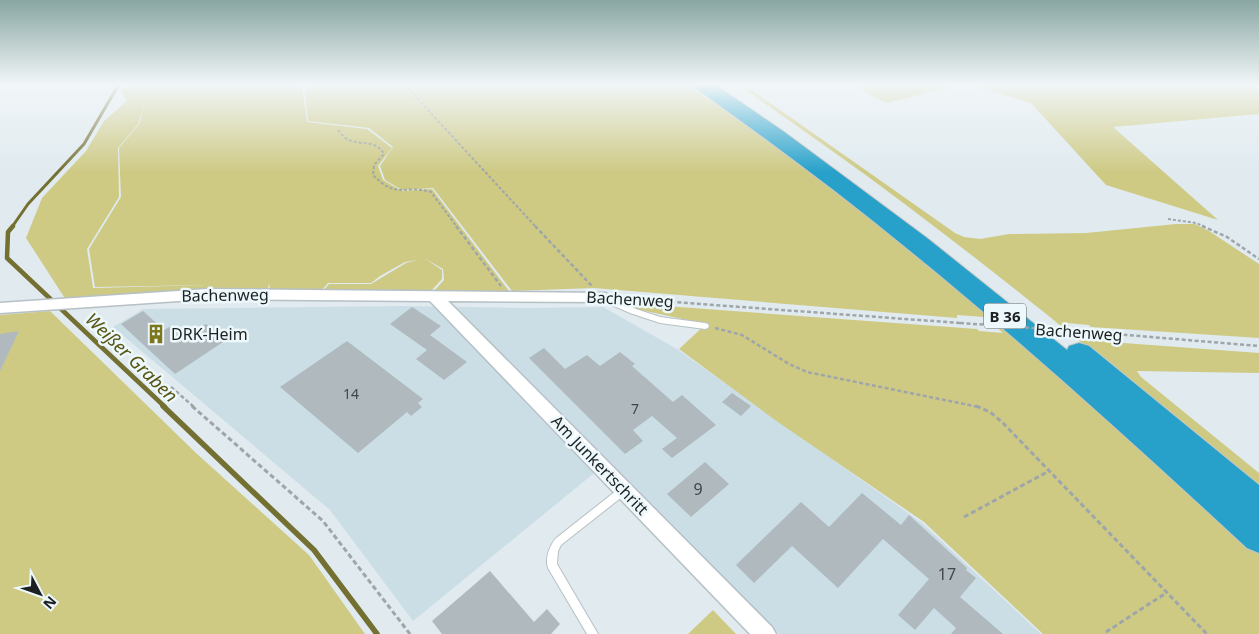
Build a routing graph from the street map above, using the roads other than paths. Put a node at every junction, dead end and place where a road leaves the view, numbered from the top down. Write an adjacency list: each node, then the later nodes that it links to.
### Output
1 (744, 114): 9 (highway, B 36)
2 (765, 114): 8 (highway, B 36)
3 (434, 296): 4 (street, Bachenweg); 5 (street, Bachenweg); 7 (street, Am Junkertschritt)
4 (601, 297): 6 (lane)
5 (0, 308)
6 (705, 326)
7 (624, 490): 10 (lane); 11 (street, Am Junkertschritt)
8 (1259, 506)
9 (1259, 536)
10 (593, 634)
11 (765, 634)

